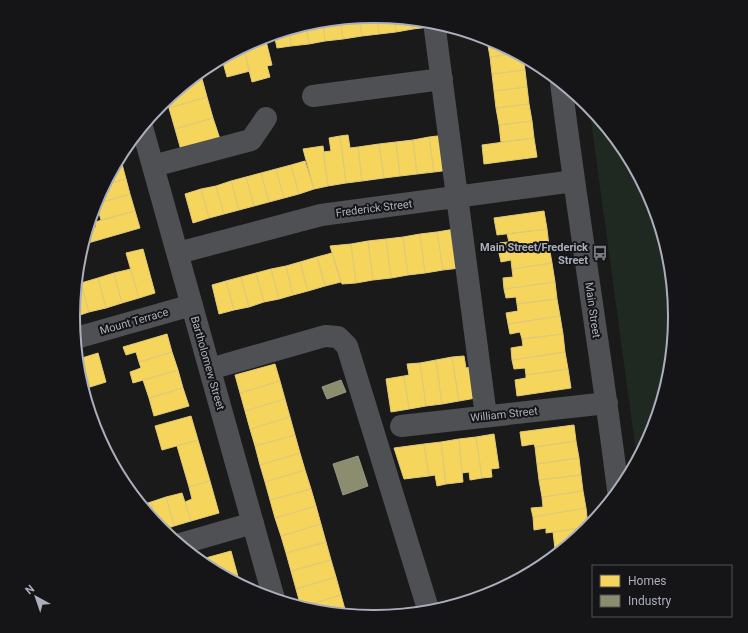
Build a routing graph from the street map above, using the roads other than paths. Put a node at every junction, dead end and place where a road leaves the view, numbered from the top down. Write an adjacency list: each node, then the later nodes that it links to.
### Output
1 (435, 30): 2 (street)
2 (442, 79): 4 (street); 9 (street)
3 (562, 91): 8 (street, Main Street)
4 (313, 96)
5 (266, 118): 7 (street)
6 (144, 134): 7 (street, Bartholomew Street)
7 (154, 166): 10 (street, Bartholomew Street)
8 (574, 181): 9 (street, Frederick Street); 14 (street, Main Street)
9 (457, 197): 10 (street, Frederick Street); 15 (street)
10 (178, 253): 11 (street, Bartholomew Street)
11 (192, 305): 12 (street, Mount Terrace); 13 (street, Bartholomew Street)
12 (81, 337)
13 (210, 370): 18 (street, Bartholomew Street); 21 (street)
14 (607, 403): 15 (street, William Street); 17 (street, Main Street)
15 (486, 416): 16 (street, William Street)
16 (401, 426)
17 (617, 481)
18 (253, 523): 19 (street); 20 (street, Bartholomew Street)
19 (186, 542)
20 (272, 591)
21 (427, 605)

